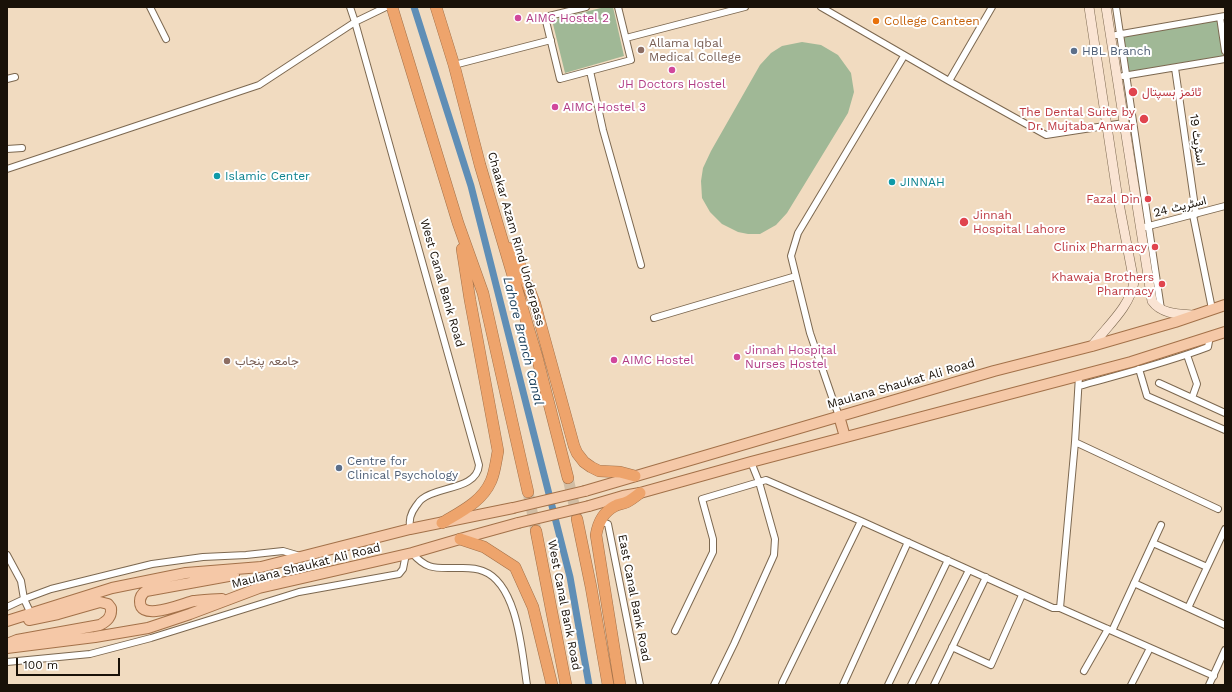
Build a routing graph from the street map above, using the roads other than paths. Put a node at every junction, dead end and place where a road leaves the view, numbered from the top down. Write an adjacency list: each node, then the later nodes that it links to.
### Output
1 (150, 7): 18 (street)
2 (350, 7): 15 (street, West Canal Bank Road)
3 (386, 7): 15 (street)
4 (392, 7): 37 (highway)
5 (436, 7): 23 (highway, Chaakar Azam Rind Underpass)
6 (586, 7): 19 (street)
7 (618, 7): 17 (street)
8 (745, 7): 17 (street)
9 (821, 7): 21 (street)
10 (992, 7): 29 (street)
11 (1089, 7): 31 (main road)
12 (1106, 7): 16 (main road)
13 (1116, 7): 16 (street)
14 (1222, 17): 16 (street); 20 (street)
15 (355, 22): 34 (street); 71 (street, West Canal Bank Road)
16 (1116, 35): 26 (main road)
17 (626, 38): 25 (street)
18 (166, 39)
19 (551, 40): 23 (street); 25 (street)
20 (1225, 50)
21 (904, 56): 29 (street); 41 (street)
22 (1225, 59): 24 (street)
23 (454, 65): 39 (highway, Chaakar Azam Rind Underpass)
24 (1175, 68): 26 (street); 36 (street, اسٹریٹ 19)
25 (590, 71): 40 (street)
26 (1122, 76): 30 (main road); 38 (street)
27 (15, 77): 28 (street)
28 (7, 78)
29 (949, 81): 31 (street)
30 (1124, 123): 31 (street); 38 (main road)
31 (1107, 126): 48 (main road)
32 (22, 148): 33 (street)
33 (7, 149)
34 (7, 170)
35 (1225, 206): 36 (street, اسٹریٹ 24)
36 (1195, 214): 38 (street, اسٹریٹ 24); 43 (street, اسٹریٹ 19)
37 (458, 223): 63 (highway); 69 (highway)
38 (1145, 227): 44 (main road)
39 (502, 239): 60 (highway); 61 (highway, Chaakar Azam Rind Underpass)
40 (641, 265)
41 (796, 276): 45 (street); 55 (street)
42 (1225, 305): 43 (main road, Maulana Shaukat Ali Road)
43 (1212, 309): 44 (main road, Maulana Shaukat Ali Road)
44 (1193, 316): 48 (main road, Maulana Shaukat Ali Road)
45 (654, 318)
46 (1225, 332): 47 (main road)
47 (1210, 336): 49 (street); 51 (main road)
48 (1092, 346): 55 (main road, Maulana Shaukat Ali Road)
49 (1187, 355): 50 (street); 53 (street)
50 (1139, 369): 51 (street); 56 (street)
51 (1079, 381): 57 (main road); 58 (street)
52 (1159, 383): 53 (street)
53 (1192, 398): 54 (street)
54 (1225, 413)
55 (839, 416): 57 (main road); 60 (main road, Maulana Shaukat Ali Road)
56 (1225, 430)
57 (845, 437): 59 (main road)
58 (1075, 442): 65 (street); 90 (street)
59 (751, 462): 62 (street); 64 (main road)
60 (635, 476): 69 (main road, Maulana Shaukat Ali Road, bridge)
61 (568, 478)
62 (759, 482): 68 (street); 96 (street); 111 (street)
63 (528, 492)
64 (640, 493): 67 (highway); 74 (main road, Maulana Shaukat Ali Road, bridge)
65 (1218, 509)
66 (577, 519): 108 (highway)
67 (600, 521): 109 (highway); 110 (street, East Canal Bank Road)
68 (861, 521): 75 (street); 112 (street)
69 (442, 523): 71 (main road, Maulana Shaukat Ali Road)
70 (1161, 525): 76 (street)
71 (410, 529): 79 (main road, Maulana Shaukat Ali Road)
72 (1225, 529): 81 (street)
73 (536, 531): 107 (highway, West Canal Bank Road)
74 (460, 538): 77 (main road, Maulana Shaukat Ali Road); 106 (highway)
75 (908, 542): 80 (street); 113 (street)
76 (1153, 543): 81 (street); 85 (street)
77 (409, 554): 88 (main road, Maulana Shaukat Ali Road); 102 (street); 105 (street)
78 (7, 555): 87 (street)
79 (302, 556): 82 (main road, Maulana Shaukat Ali Road); 87 (street)
80 (948, 560): 83 (street); 114 (street)
81 (1207, 567): 91 (street)
82 (255, 568): 88 (main road); 92 (main road, Maulana Shaukat Ali Road)
83 (969, 570): 84 (street); 115 (street)
84 (986, 577): 86 (street); 98 (street)
85 (1134, 583): 91 (street); 95 (street)
86 (1022, 595): 90 (street); 98 (street)
87 (24, 599): 89 (street); 92 (street)
88 (228, 599): 99 (main road, Maulana Shaukat Ali Road)
89 (7, 607)
90 (1060, 608): 95 (street)
91 (1188, 608): 94 (street)
92 (31, 614): 93 (main road, Maulana Shaukat Ali Road)
93 (7, 622): 97 (main road)
94 (1224, 625)
95 (1110, 630): 100 (street); 103 (street)
96 (675, 631)
97 (7, 644)
98 (952, 647): 116 (street)
99 (7, 648)
100 (1150, 648): 104 (street); 117 (street)
101 (1225, 650): 104 (street)
102 (7, 662)
103 (1084, 671)
104 (1214, 676): 118 (street)
105 (527, 685)
106 (552, 685)
107 (566, 685)
108 (608, 685)
109 (620, 685)
110 (640, 685)
111 (714, 685)
112 (782, 685)
113 (843, 685)
114 (888, 685)
115 (911, 685)
116 (934, 685)
117 (1131, 685)
118 (1209, 685)

